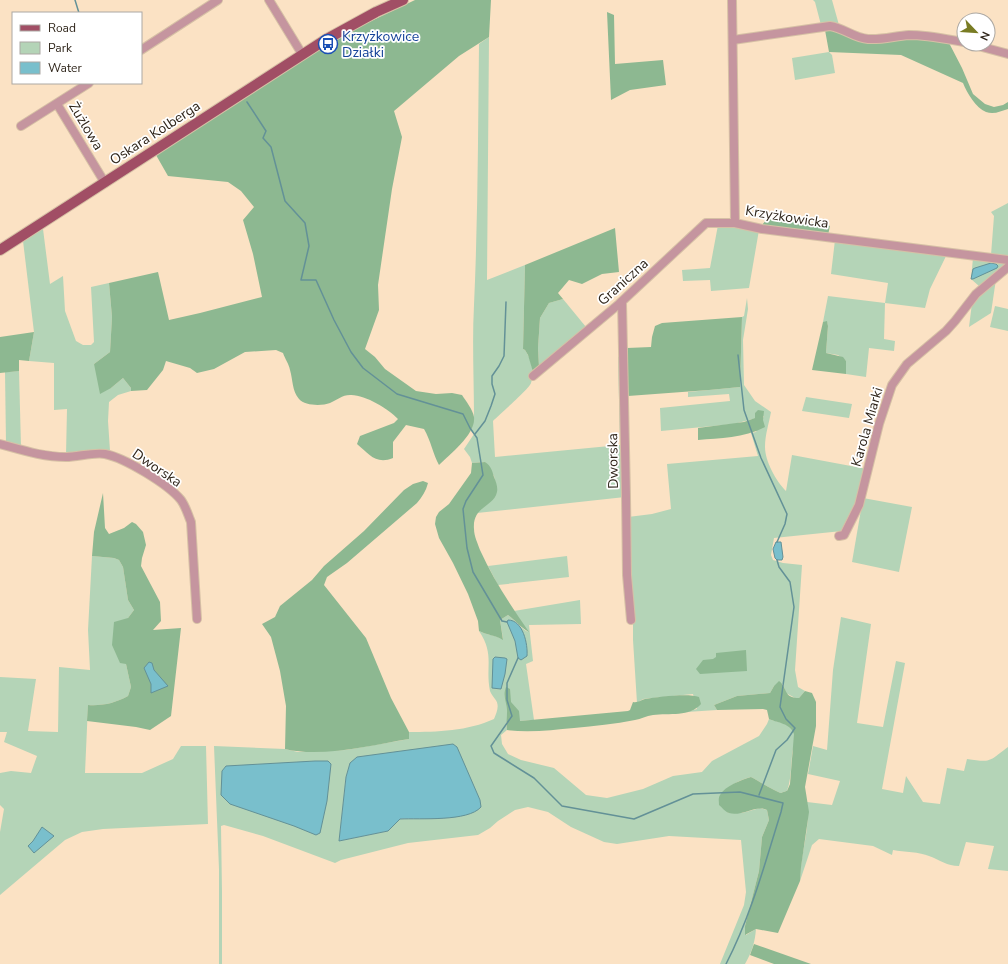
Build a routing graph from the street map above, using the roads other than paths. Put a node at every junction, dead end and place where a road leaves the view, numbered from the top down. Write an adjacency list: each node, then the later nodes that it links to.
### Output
1 (218, 0): 7 (street)
2 (269, 0): 9 (street)
3 (403, 0): 9 (main road, Oskara Kolberga)
4 (732, 0): 5 (street, Krzyżkowicka)
5 (733, 40): 6 (street); 15 (street, Krzyżkowicka)
6 (956, 41)
7 (142, 49)
8 (996, 51): 10 (street)
9 (302, 54): 14 (main road, Oskara Kolberga)
10 (1008, 54)
11 (87, 84): 12 (street, Żużlowa)
12 (57, 104): 13 (street, Żużlowa); 14 (street, Żużlowa)
13 (21, 126)
14 (105, 183): 16 (main road, Oskara Kolberga)
15 (735, 223): 17 (street, Krzyżkowicka); 19 (street, Graniczna)
16 (0, 250)
17 (1008, 260)
18 (1008, 267): 22 (street, Karola Miarki)
19 (622, 302): 20 (street, Graniczna); 24 (street, Dworska)
20 (533, 376)
21 (0, 444): 23 (street, Dworska)
22 (839, 536)
23 (197, 619)
24 (631, 620)

